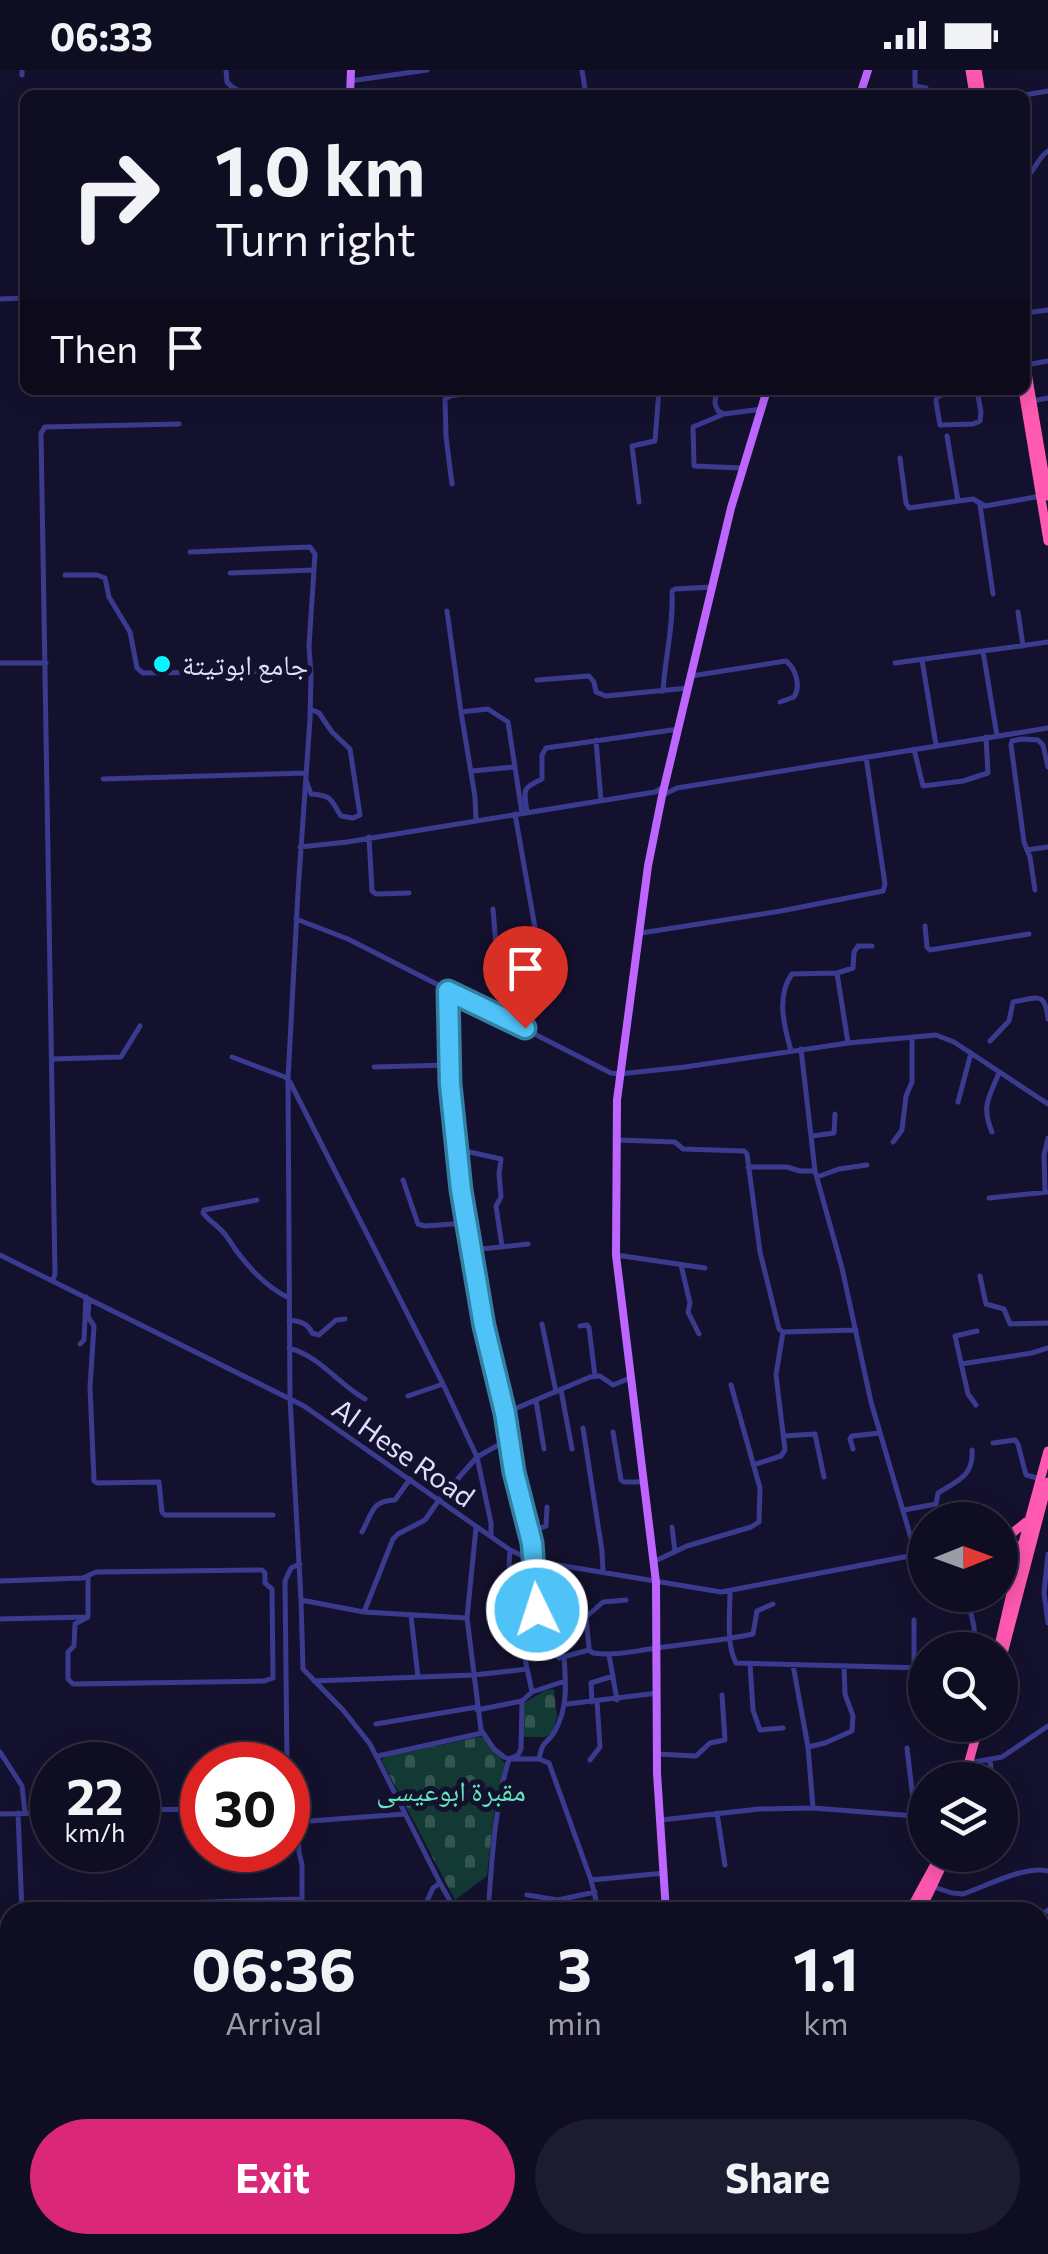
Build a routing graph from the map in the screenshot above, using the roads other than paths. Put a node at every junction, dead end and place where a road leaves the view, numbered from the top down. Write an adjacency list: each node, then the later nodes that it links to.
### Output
1 (351, 70): 4 (main road)
2 (427, 70): 4 (street)
3 (915, 70): 6 (street)
4 (350, 81): 5 (main road)
5 (350, 90)
6 (927, 90)
7 (1048, 151): 8 (street)
8 (1030, 175)
9 (1030, 390): 18 (highway)
10 (457, 395): 25 (street)
11 (658, 395): 28 (street)
12 (716, 395): 20 (street)
13 (766, 395): 19 (main road)
14 (943, 395): 15 (street)
15 (977, 395)
16 (1024, 395): 26 (highway)
17 (1048, 398): 18 (street)
18 (1032, 401): 26 (highway)
19 (762, 409): 20 (street); 24 (main road)
20 (724, 414): 24 (street)
21 (178, 424): 44 (street)
22 (947, 436): 27 (street)
23 (900, 458): 27 (street)
24 (742, 468): 35 (main road)
25 (452, 484)
26 (1046, 493): 29 (street); 30 (highway)
27 (958, 501): 29 (street)
28 (639, 502)
29 (980, 504): 36 (street)
30 (1048, 541)
31 (190, 552): 32 (street)
32 (313, 570): 33 (street); 46 (street)
33 (230, 572)
34 (65, 575): 46 (street)
35 (712, 587): 47 (main road); 50 (street)
36 (992, 594)
37 (447, 611): 53 (street)
38 (1018, 612): 40 (street)
39 (1048, 642): 40 (street)
40 (1023, 646): 41 (street)
41 (983, 651): 42 (street); 56 (street)
42 (922, 660): 45 (street); 59 (street)
43 (0, 663): 44 (street)
44 (46, 663): 98 (street)
45 (895, 663)
46 (311, 670): 52 (street)
47 (691, 676): 49 (main road); 51 (street)
48 (538, 680): 50 (street)
49 (688, 688): 50 (street); 55 (main road)
50 (664, 691)
51 (780, 702)
52 (310, 710): 66 (street); 66 (street)
53 (461, 712): 63 (street); 64 (street)
54 (1048, 728): 56 (street)
55 (679, 729): 58 (street); 65 (main road)
56 (997, 736): 57 (street)
57 (986, 738): 59 (street); 60 (street)
58 (596, 740): 70 (street); 71 (street)
59 (936, 745): 60 (street)
60 (914, 749): 61 (street)
61 (866, 757): 68 (street); 82 (street)
62 (1048, 767): 76 (street)
63 (514, 768): 64 (street); 71 (street)
64 (472, 771): 72 (street)
65 (668, 774): 68 (street); 69 (main road)
66 (306, 776): 67 (street); 74 (street)
67 (102, 779)
68 (677, 788): 69 (street)
69 (663, 791): 70 (street); 82 (main road)
70 (601, 801): 71 (street)
71 (522, 813): 72 (street); 84 (street)
72 (476, 820): 73 (street)
73 (369, 838): 74 (street); 78 (street)
74 (300, 847): 80 (street)
75 (1048, 847): 76 (street)
76 (1026, 850): 77 (street)
77 (1035, 890)
78 (409, 893)
79 (493, 910): 90 (street)
80 (296, 919): 87 (street); 103 (street)
81 (924, 926): 83 (street)
82 (639, 933): 102 (main road)
83 (1029, 934)
84 (537, 940)
85 (872, 946): 86 (street)
86 (837, 973): 93 (street); 95 (street)
87 (448, 991): 90 (street); 99 (street)
88 (1048, 1019): 92 (street)
89 (140, 1026): 98 (street)
90 (525, 1028): 102 (street)
91 (912, 1037): 93 (street); 96 (street); 111 (street)
92 (990, 1041)
93 (848, 1043): 94 (street)
94 (801, 1049): 95 (street); 108 (street)
95 (791, 1050): 102 (street)
96 (971, 1054): 101 (street); 104 (street)
97 (232, 1057): 103 (street)
98 (52, 1059): 129 (street)
99 (450, 1066): 100 (street); 112 (street)
100 (374, 1067)
101 (1000, 1073): 105 (street); 107 (street)
102 (619, 1074): 110 (main road)
103 (288, 1079): 131 (street); 147 (street)
104 (958, 1102)
105 (1048, 1104)
106 (835, 1114): 108 (street)
107 (992, 1132)
108 (812, 1136): 115 (street)
109 (1048, 1138): 117 (street)
110 (617, 1140): 114 (street); 125 (main road)
111 (894, 1142)
112 (456, 1148): 120 (street); 122 (street)
113 (867, 1164): 115 (street)
114 (748, 1167): 115 (street); 139 (street)
115 (816, 1174): 137 (street)
116 (403, 1180): 120 (street)
117 (1047, 1192): 118 (street)
118 (988, 1198)
119 (257, 1200): 131 (street)
120 (466, 1222): 123 (street)
121 (528, 1244): 122 (street)
122 (502, 1246): 123 (street)
123 (472, 1250): 155 (street)
124 (0, 1255): 129 (street, Al Hese Road)
125 (616, 1255): 126 (street); 146 (main road)
126 (682, 1265): 127 (street); 140 (street)
127 (705, 1268)
128 (980, 1276): 134 (street)
129 (53, 1280): 130 (street, Al Hese Road)
130 (88, 1298): 141 (street); 151 (street, Al Hese Road); 176 (street)
131 (289, 1298): 132 (street)
132 (289, 1320): 133 (street); 142 (street)
133 (344, 1320)
134 (1048, 1323)
135 (542, 1324): 149 (street)
136 (580, 1326): 145 (street)
137 (856, 1330): 139 (street); 158 (street)
138 (976, 1331): 144 (street)
139 (783, 1332): 159 (street)
140 (699, 1334)
141 (80, 1344)
142 (288, 1348): 151 (street); 152 (street)
143 (1048, 1348): 144 (street)
144 (961, 1364): 154 (street)
145 (596, 1376): 146 (street); 149 (street)
146 (630, 1378): 172 (main road)
147 (443, 1384): 150 (street); 167 (street)
148 (731, 1385): 168 (street)
149 (558, 1391): 153 (street); 163 (street)
150 (408, 1396)
151 (290, 1398): 170 (street, Al Hese Road); 196 (street)
152 (365, 1400)
153 (536, 1401): 155 (street); 162 (street)
154 (976, 1405)
155 (505, 1413): 160 (street)
156 (583, 1428): 197 (street)
157 (613, 1432): 172 (street)
158 (880, 1432): 164 (street); 175 (street)
159 (784, 1436): 168 (street); 169 (street)
160 (509, 1439): 167 (street); 184 (street)
161 (993, 1443): 171 (street)
162 (544, 1449)
163 (572, 1449)
164 (853, 1449)
165 (972, 1450): 175 (street)
166 (1048, 1450): 171 (highway)
167 (477, 1457): 173 (street); 187 (street)
168 (753, 1465): 190 (street)
169 (824, 1477)
170 (410, 1480): 173 (street, Al Hese Road); 183 (street)
171 (1044, 1481): 177 (highway); 185 (highway)
172 (642, 1482): 195 (main road)
173 (439, 1500): 180 (street, Al Hese Road); 208 (street)
174 (547, 1508): 184 (street)
175 (904, 1510): 178 (street)
176 (273, 1515)
177 (1030, 1516): 181 (highway); 185 (highway)
178 (908, 1525)
179 (672, 1527): 190 (street)
180 (476, 1528): 187 (street, Al Hese Road); 212 (street)
181 (1018, 1530)
182 (1048, 1531): 185 (street)
183 (362, 1532)
184 (530, 1532): 194 (street)
185 (1030, 1534): 186 (street); 191 (highway); 218 (highway)
186 (1018, 1536)
187 (491, 1538): 188 (street, Al Hese Road)
188 (510, 1550): 194 (street, Al Hese Road); 207 (street)
189 (1018, 1550): 191 (highway)
190 (675, 1552): 195 (street)
191 (1020, 1554): 217 (highway)
192 (1048, 1554): 198 (street)
193 (908, 1556): 202 (street, Al Hese Road)
194 (534, 1560): 197 (street, Al Hese Road); 203 (street)
195 (655, 1561): 201 (main road)
196 (300, 1564): 204 (street); 246 (street)
197 (602, 1572): 201 (street, Al Hese Road)
198 (1047, 1574): 215 (street)
199 (88, 1577): 200 (street); 209 (street); 209 (street)
200 (0, 1581)
201 (656, 1582): 202 (street, Al Hese Road); 220 (main road)
202 (730, 1592): 219 (street)
203 (538, 1597): 207 (street); 211 (street); 223 (street)
204 (302, 1600): 208 (street); 232 (street)
205 (626, 1600): 211 (street)
206 (773, 1604): 219 (street)
207 (520, 1609): 228 (street)
208 (364, 1612): 210 (street)
209 (88, 1616): 213 (street)
210 (411, 1616): 212 (street); 231 (street)
211 (586, 1616): 221 (street)
212 (467, 1618): 229 (street)
213 (0, 1619)
214 (914, 1620): 216 (street)
215 (1048, 1624)
216 (914, 1632)
217 (1002, 1632)
218 (1008, 1632)
219 (730, 1639): 220 (street); 224 (street)
220 (655, 1648): 222 (street); 235 (main road)
221 (590, 1650): 222 (street); 223 (street)
222 (609, 1655): 230 (street)
223 (564, 1657): 233 (street)
224 (750, 1664): 225 (street); 244 (street)
225 (793, 1665): 226 (street); 248 (street)
226 (844, 1666): 227 (street); 248 (street)
227 (908, 1667)
228 (526, 1669): 229 (street); 234 (street)
229 (474, 1675): 231 (street); 241 (street)
230 (613, 1676): 237 (street); 239 (street)
231 (418, 1678): 232 (street)
232 (314, 1681): 252 (street)
233 (565, 1681): 234 (street); 240 (street)
234 (532, 1692): 238 (street)
235 (658, 1693): 237 (street); 251 (main road)
236 (722, 1695): 251 (street)
237 (617, 1700): 239 (street)
238 (522, 1701): 241 (street); 253 (street)
239 (594, 1702): 240 (street); 255 (street)
240 (567, 1704): 254 (street)
241 (477, 1709): 242 (street); 245 (street)
242 (376, 1724)
243 (1048, 1726): 256 (street)
244 (782, 1728)
245 (482, 1733): 252 (street); 253 (street)
246 (287, 1742)
247 (978, 1742): 258 (highway)
248 (808, 1747): 259 (street)
249 (907, 1748): 257 (street)
250 (0, 1752): 260 (street)
251 (657, 1754): 266 (main road)
252 (377, 1756): 264 (street)
253 (509, 1759): 254 (street); 284 (street)
254 (539, 1759): 274 (street)
255 (590, 1760)
256 (990, 1760): 258 (street)
257 (909, 1762)
258 (974, 1762)
259 (813, 1808): 262 (street); 265 (street)
260 (22, 1813): 261 (street); 263 (street); 280 (street)
261 (30, 1813)
262 (718, 1813): 266 (street); 268 (street)
263 (0, 1814)
264 (404, 1814): 267 (street); 275 (street)
265 (908, 1815)
266 (661, 1820): 273 (main road)
267 (310, 1821)
268 (725, 1865)
269 (302, 1872): 279 (street)
270 (934, 1872): 287 (highway)
271 (939, 1872): 276 (highway)
272 (1048, 1872): 276 (street)
273 (665, 1873): 274 (street); 286 (main road)
274 (591, 1880): 277 (street)
275 (440, 1883): 282 (street); 283 (street)
276 (934, 1887): 288 (highway)
277 (595, 1892): 278 (street); 285 (street)
278 (527, 1894)
279 (302, 1899): 281 (street)
280 (22, 1902)
281 (210, 1902)
282 (427, 1902)
283 (450, 1902)
284 (489, 1902)
285 (597, 1902)
286 (669, 1902)
287 (915, 1902)
288 (927, 1902)

